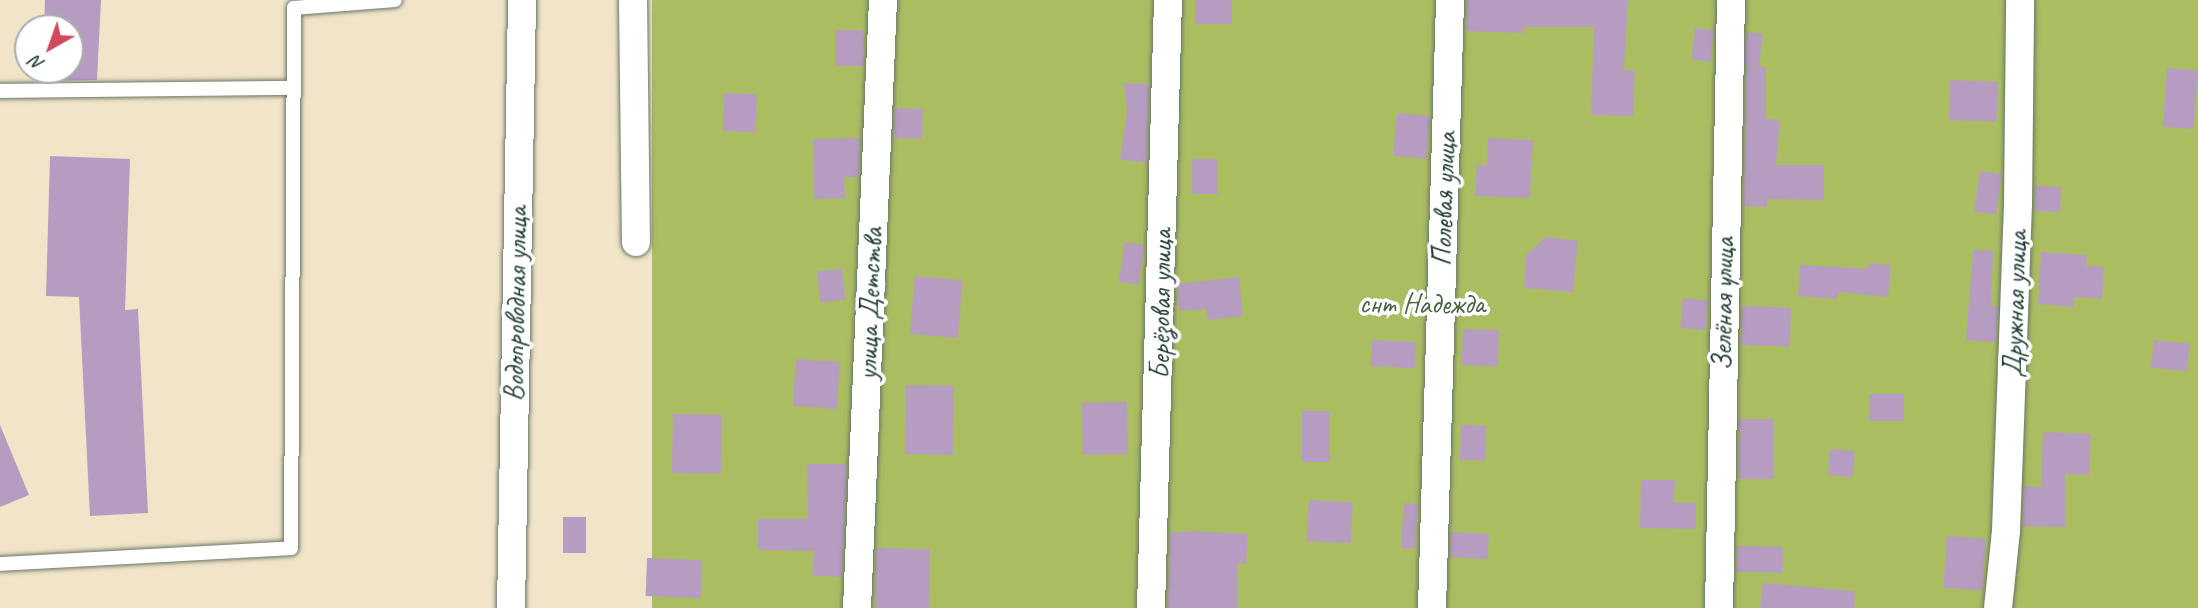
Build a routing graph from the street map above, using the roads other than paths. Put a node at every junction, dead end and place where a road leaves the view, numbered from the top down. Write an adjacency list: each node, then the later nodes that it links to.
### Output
1 (395, 0): 9 (lane)
2 (522, 0): 13 (street, Водопроводная улица)
3 (633, 0): 11 (street)
4 (883, 0): 14 (street, улица Детства)
5 (1168, 0): 15 (street, Берёзовая улица)
6 (1450, 0): 16 (street, Полевая улица)
7 (1731, 0): 17 (street, Зелёная улица)
8 (2020, 0): 18 (street, Дружная улица)
9 (293, 88): 10 (lane); 12 (lane)
10 (0, 91)
11 (636, 242)
12 (0, 564)
13 (511, 608)
14 (858, 608)
15 (1152, 608)
16 (1432, 608)
17 (1719, 608)
18 (1998, 608)

